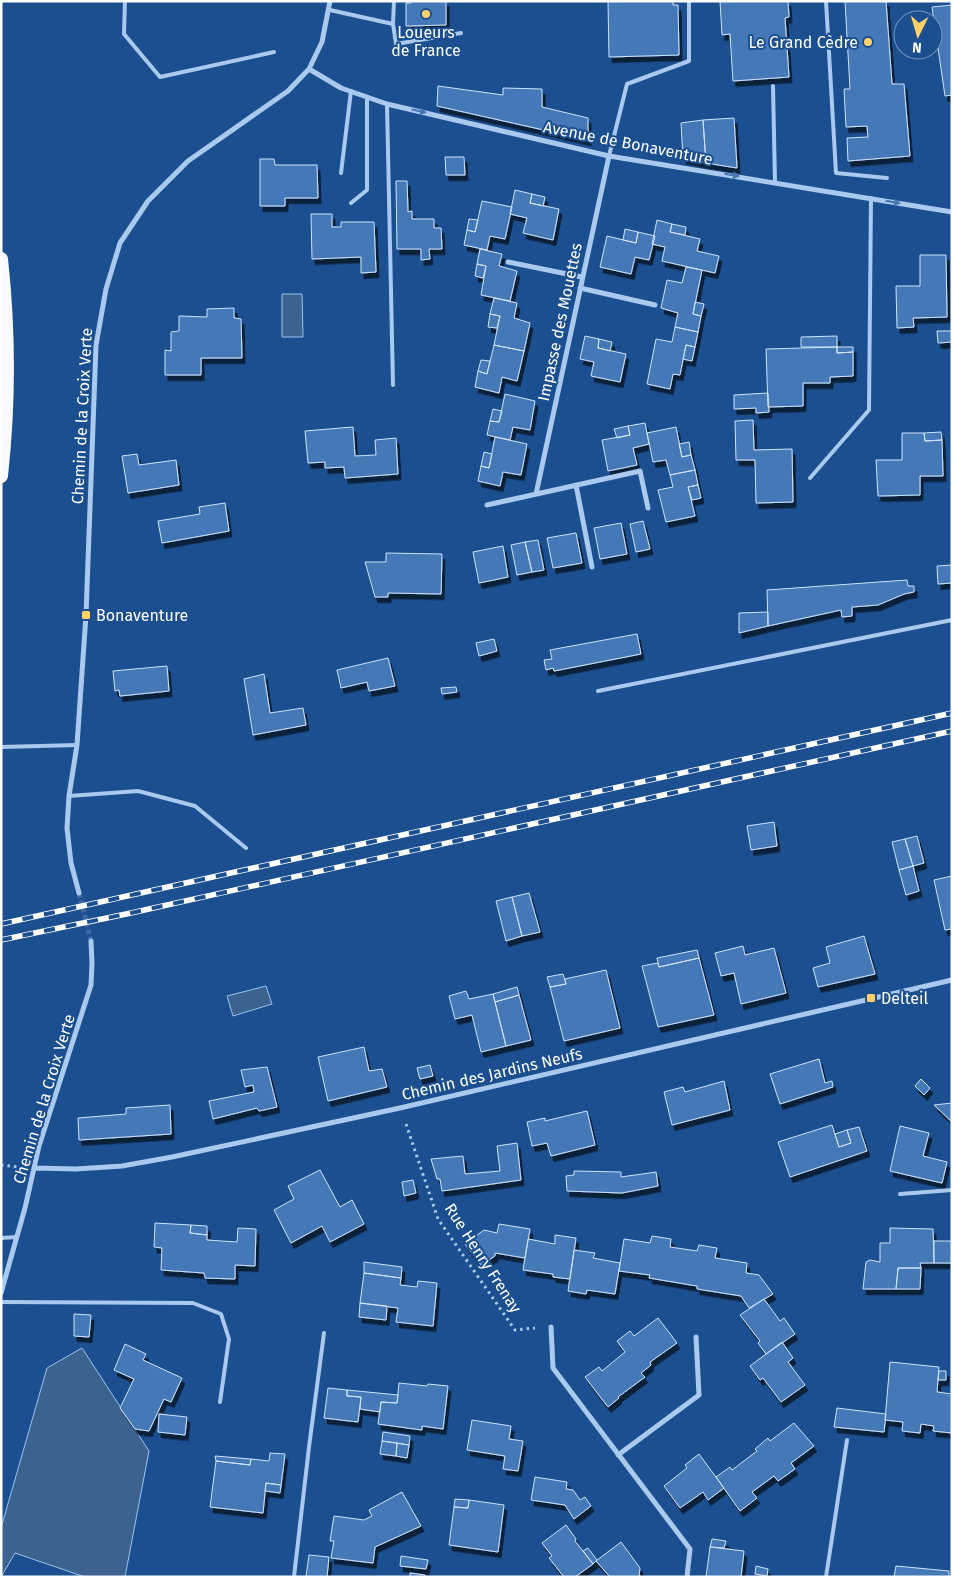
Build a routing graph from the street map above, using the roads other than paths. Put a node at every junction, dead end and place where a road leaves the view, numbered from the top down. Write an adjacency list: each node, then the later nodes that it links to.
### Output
1 (126, 1): 9 (lane)
2 (330, 1): 6 (street, Chemin de la Croix Verte)
3 (394, 1): 7 (lane)
4 (689, 1): 15 (lane)
5 (826, 1): 17 (lane)
6 (330, 10): 7 (lane); 10 (street, Chemin de la Croix Verte)
7 (393, 24): 8 (lane)
8 (461, 34)
9 (274, 52)
10 (309, 69): 12 (street, Avenue de Bonaventure); 37 (street, Chemin de la Croix Verte)
11 (773, 86): 18 (lane)
12 (350, 91): 13 (street, Avenue de Bonaventure); 16 (lane)
13 (367, 97): 14 (street, Avenue de Bonaventure); 20 (lane)
14 (387, 104): 15 (street, Avenue de Bonaventure, one-way to 15); 27 (lane)
15 (609, 156): 18 (street, Avenue de Bonaventure, one-way to 18); 24 (street, Impasse des Mouettes)
16 (341, 173)
17 (887, 178)
18 (775, 182): 19 (street, Avenue de Bonaventure)
19 (871, 198): 21 (street, Avenue de Bonaventure, one-way to 21); 29 (lane)
20 (352, 203)
21 (952, 212)
22 (1, 259): 28 (highway)
23 (508, 262): 24 (street)
24 (582, 277): 25 (street, Impasse des Mouettes)
25 (580, 288): 26 (street); 31 (street, Impasse des Mouettes)
26 (655, 306)
27 (392, 385)
28 (1, 476)
29 (810, 478)
30 (576, 485): 31 (street); 33 (street); 34 (street)
31 (536, 494): 32 (street)
32 (486, 505)
33 (648, 508)
34 (592, 567)
35 (952, 620): 36 (lane)
36 (598, 691)
37 (77, 745): 38 (lane); 39 (street, Chemin de la Croix Verte)
38 (1, 747)
39 (69, 796): 40 (lane); 41 (street, Chemin de la Croix Verte)
40 (246, 848)
41 (78, 893)
42 (91, 941): 44 (street, Chemin de la Croix Verte)
43 (952, 980): 44 (street, Chemin des Jardins Neufs)
44 (34, 1168): 47 (street, Chemin de la Croix Verte)
45 (952, 1190): 46 (lane)
46 (900, 1194)
47 (17, 1237): 48 (lane); 49 (street, Chemin de la Croix Verte)
48 (1, 1238)
49 (1, 1293)
50 (1, 1302): 54 (lane)
51 (551, 1326): 56 (street)
52 (324, 1333): 57 (lane)
53 (696, 1337): 56 (street)
54 (220, 1402)
55 (847, 1440): 59 (lane)
56 (618, 1455): 58 (street)
57 (294, 1577)
58 (687, 1577)
59 (826, 1577)

